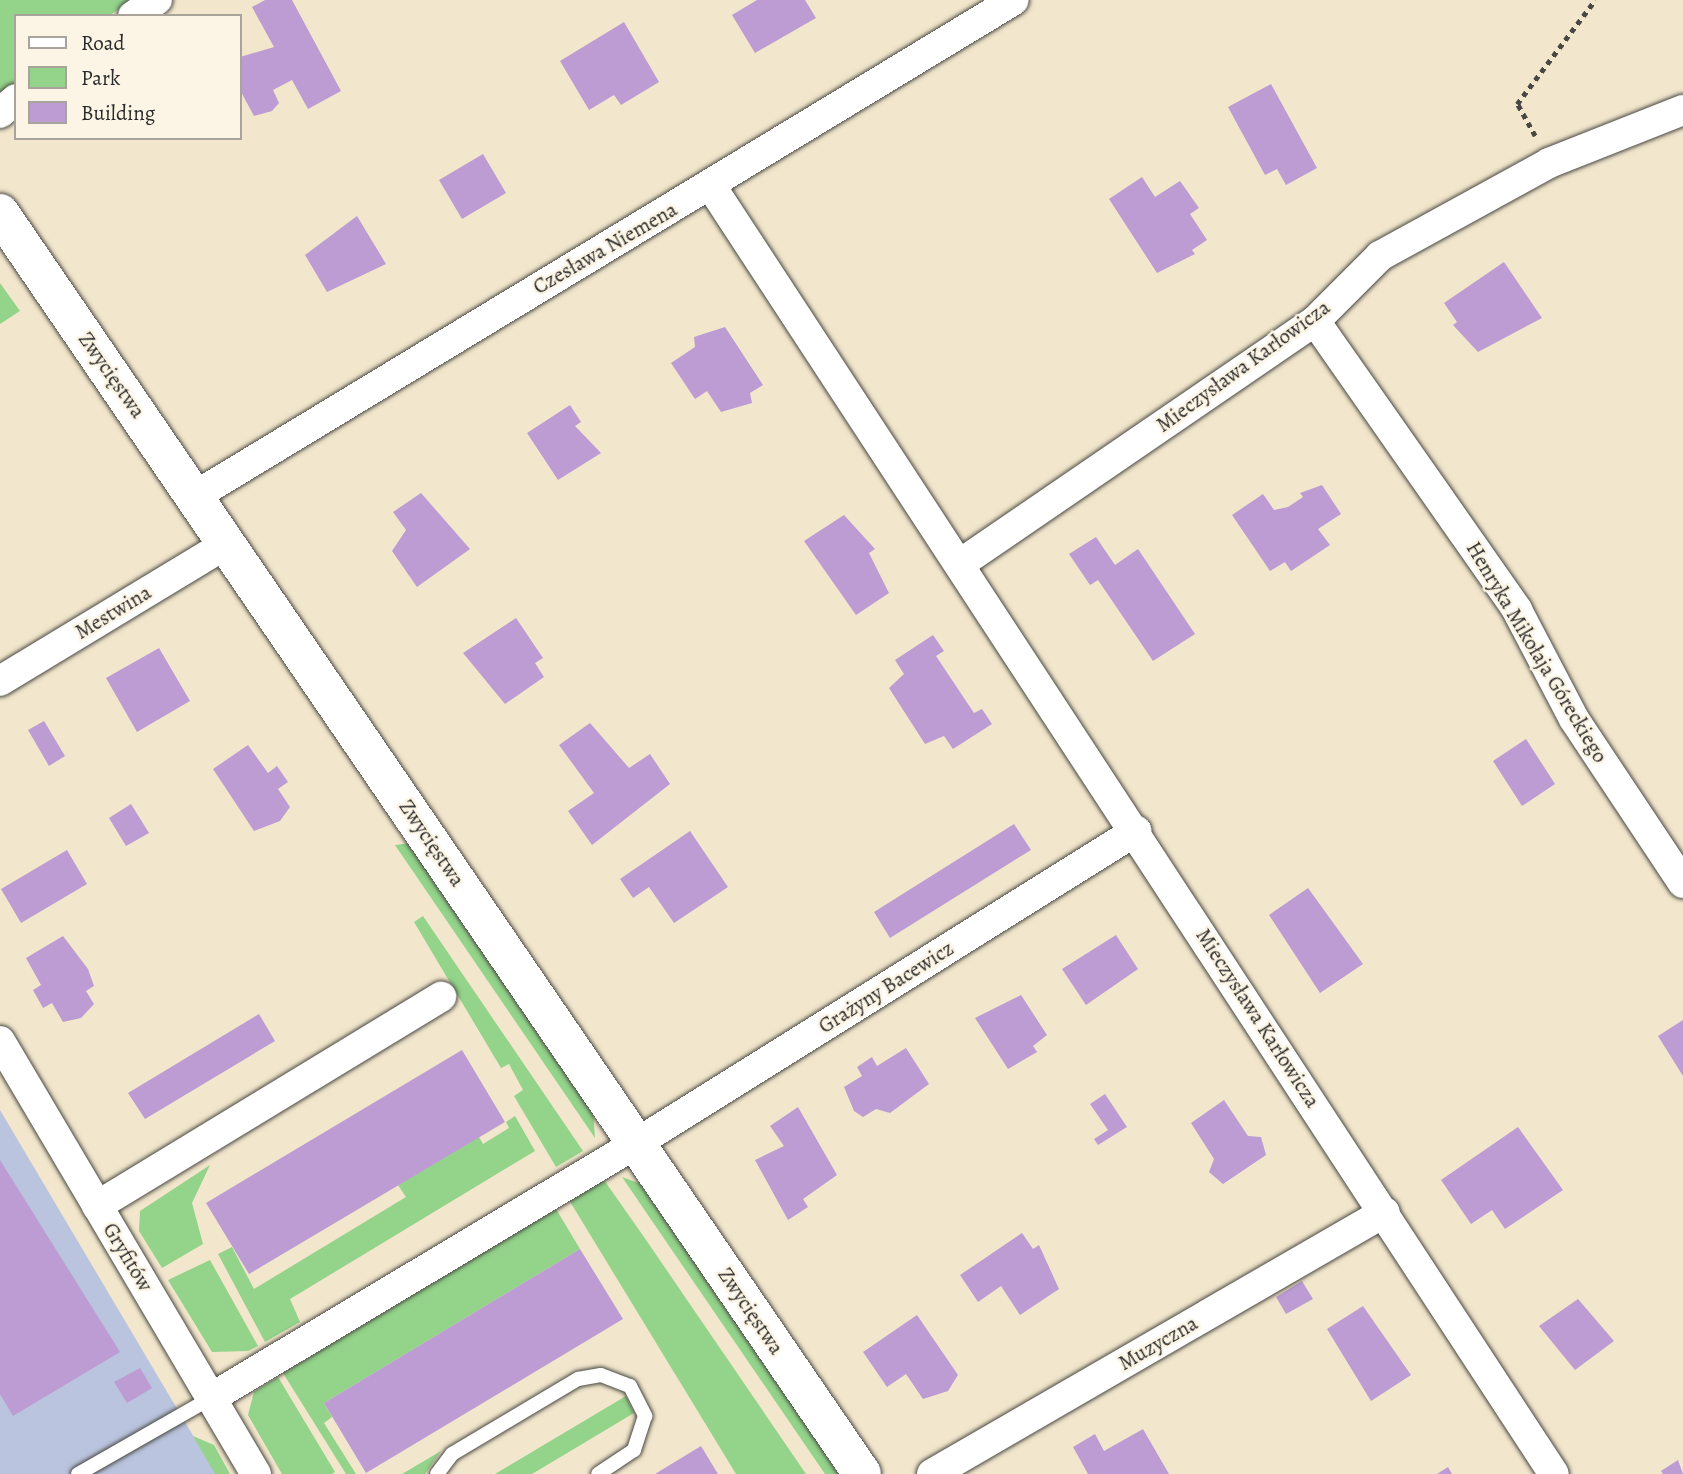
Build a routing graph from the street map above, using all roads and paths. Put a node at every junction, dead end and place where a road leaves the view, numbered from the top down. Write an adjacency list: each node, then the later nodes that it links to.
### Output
1 (157, 0): 4 (street)
2 (1014, 0): 9 (street, Czesława Niemena)
3 (1595, 0): 8 (path)
4 (136, 14)
5 (14, 101): 7 (street)
6 (1683, 110): 8 (street, Mieczysława Karłowicza)
7 (0, 113)
8 (1549, 163): 11 (street, Mieczysława Karłowicza)
9 (711, 186): 12 (street, Czesława Niemena); 14 (street, Mieczysława Karłowicza)
10 (0, 214): 12 (street, Zwycięstwa)
11 (1315, 321): 14 (street, Mieczysława Karłowicza); 17 (street, Henryka Mikołaja Góreckiego)
12 (195, 496): 13 (street, Zwycięstwa)
13 (226, 544): 15 (street, Mestwina); 20 (street, Zwycięstwa)
14 (960, 564): 16 (street, Mieczysława Karłowicza)
15 (0, 681)
16 (1136, 831): 20 (street, Grażyny Bacewicz); 22 (street, Mieczysława Karłowicza)
17 (1683, 883)
18 (441, 997): 21 (street)
19 (0, 1041): 21 (street, Gryfitów)
20 (637, 1143): 23 (street, Grażyny Bacewicz); 28 (street, Zwycięstwa)
21 (97, 1206): 23 (street, Gryfitów)
22 (1385, 1212): 29 (street, Muzyczna); 30 (street, Mieczysława Karłowicza)
23 (211, 1398): 24 (lane); 25 (street, Gryfitów)
24 (78, 1474)
25 (256, 1474)
26 (437, 1474): 27 (lane)
27 (598, 1474)
28 (862, 1474)
29 (932, 1474)
30 (1554, 1474)

